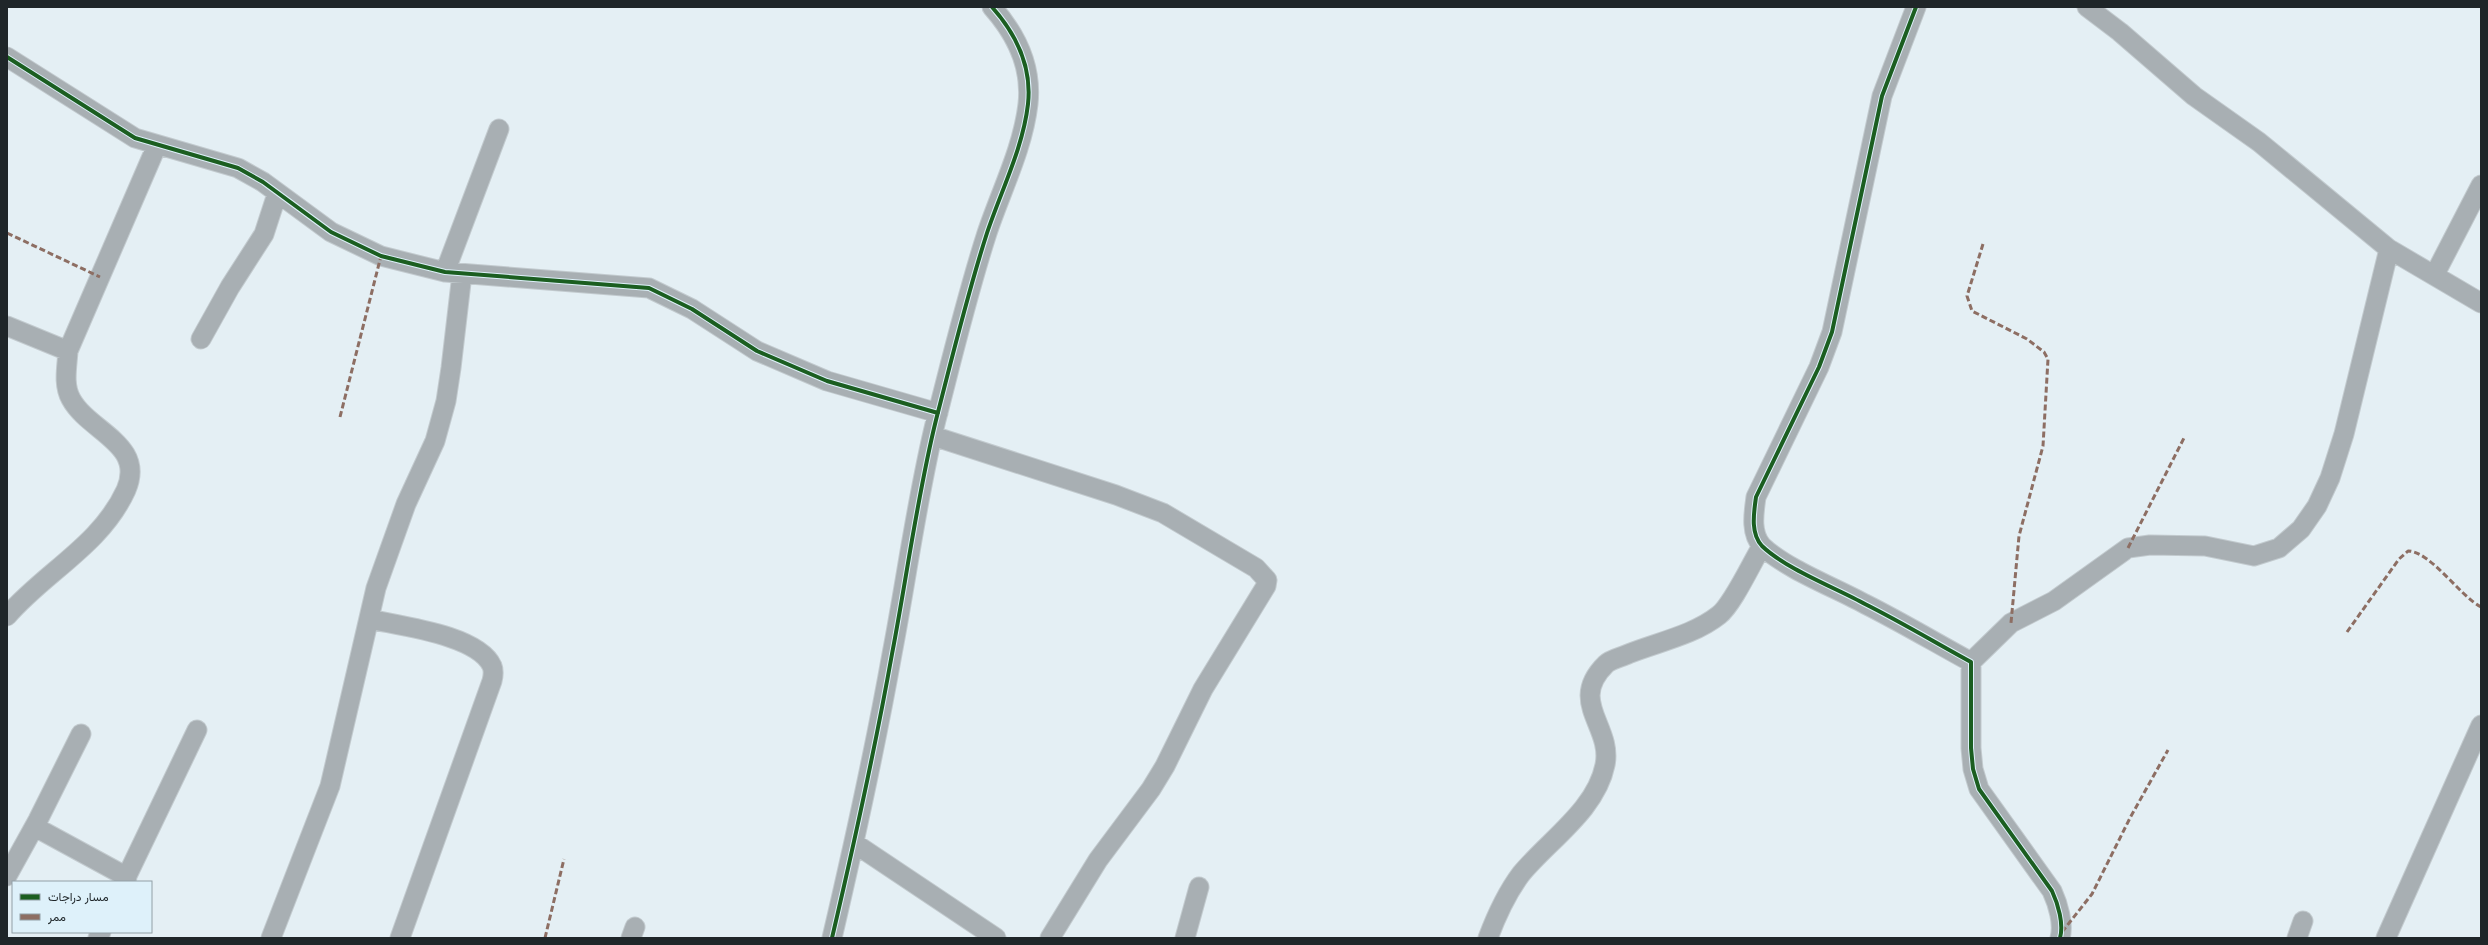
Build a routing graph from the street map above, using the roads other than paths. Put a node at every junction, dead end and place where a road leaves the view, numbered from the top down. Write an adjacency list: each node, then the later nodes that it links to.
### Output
1 (992, 7): 16 (street)
2 (1916, 7): 18 (street)
3 (2087, 7): 9 (street)
4 (7, 57): 6 (street)
5 (499, 130): 10 (street)
6 (157, 145): 8 (street); 15 (street)
7 (2481, 185): 11 (street)
8 (277, 194): 10 (street); 14 (street)
9 (2389, 248): 11 (street); 21 (street)
10 (453, 273): 16 (street); 20 (street)
11 (2435, 274): 12 (street)
12 (2481, 303)
13 (7, 326): 15 (street)
14 (201, 339)
15 (68, 352): 19 (street)
16 (938, 413): 17 (street)
17 (933, 436): 26 (street); 34 (street)
18 (1762, 546): 21 (street); 36 (street)
19 (7, 616)
20 (369, 619): 30 (street); 31 (street)
21 (1972, 662): 37 (street)
22 (2481, 725): 38 (street)
23 (197, 730): 28 (street)
24 (81, 734): 25 (street)
25 (35, 827): 27 (street); 28 (street)
26 (854, 843): 32 (street); 33 (street)
27 (7, 876)
28 (125, 880)
29 (1199, 887): 35 (street)
30 (271, 938)
31 (400, 938)
32 (832, 938)
33 (996, 938)
34 (1050, 938)
35 (1185, 938)
36 (1488, 938)
37 (2060, 938)
38 (2386, 938)

